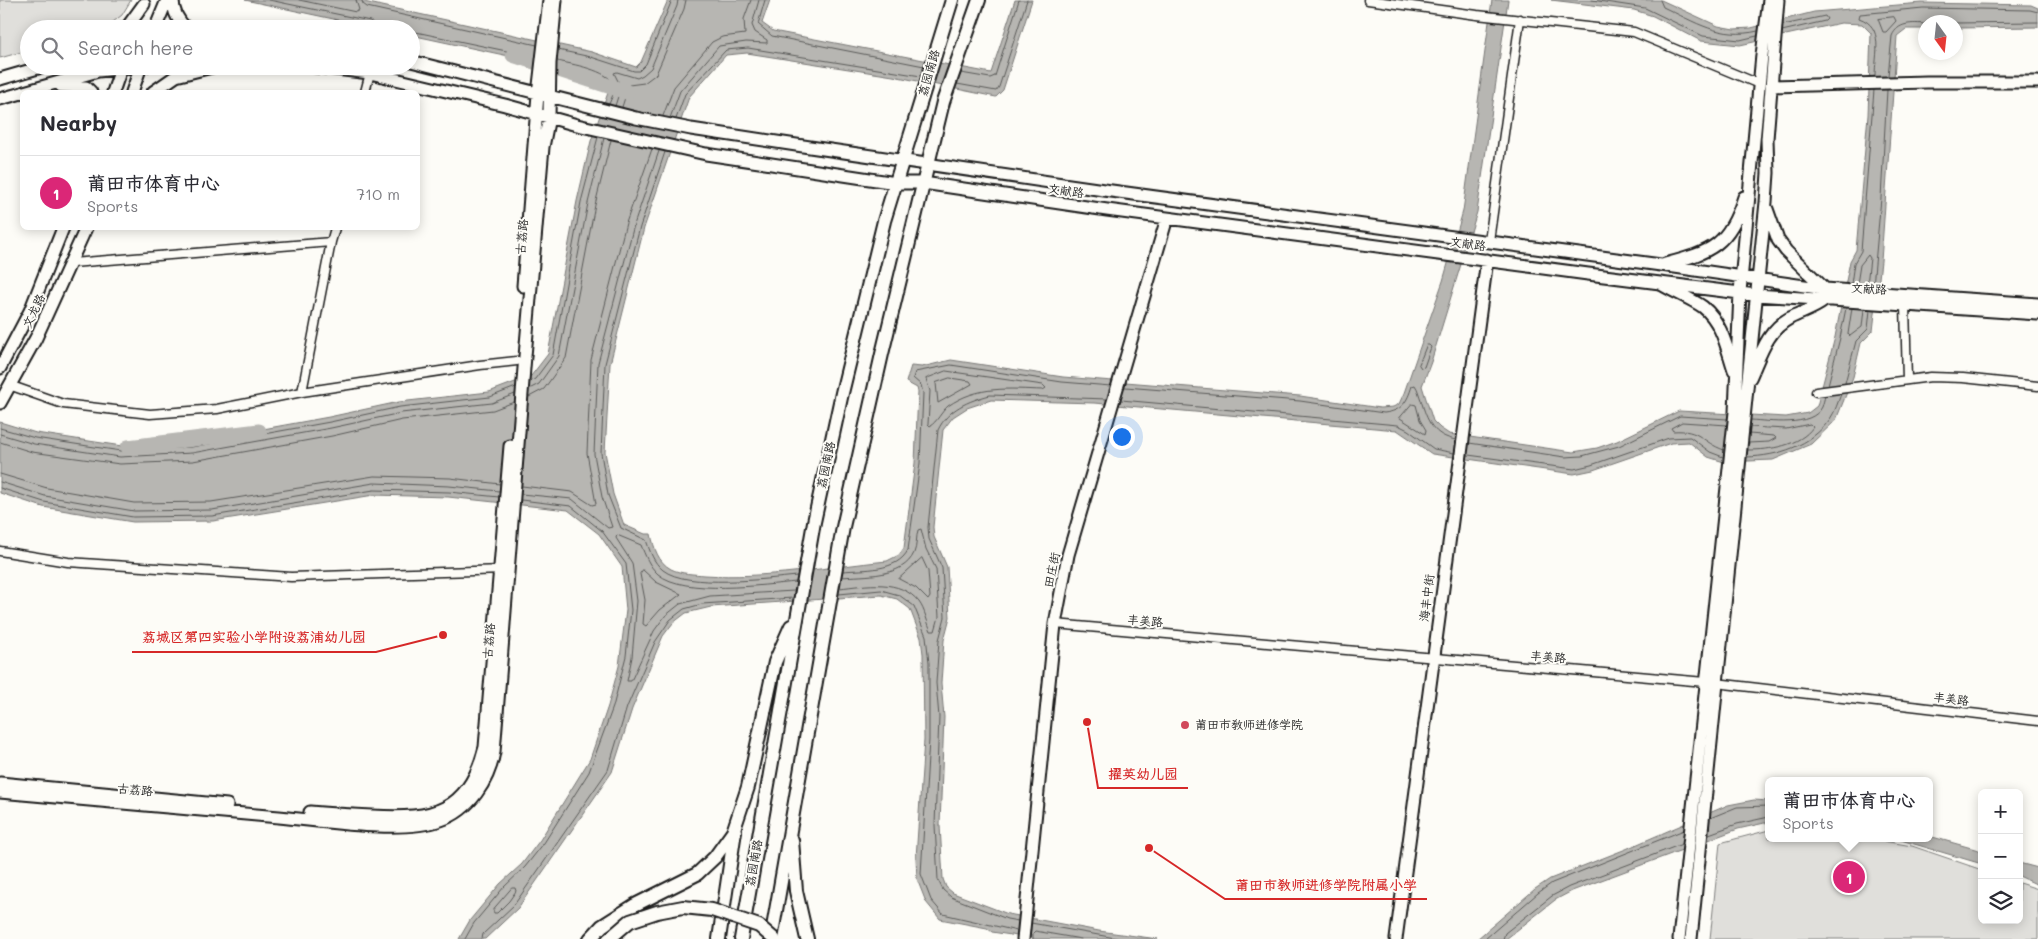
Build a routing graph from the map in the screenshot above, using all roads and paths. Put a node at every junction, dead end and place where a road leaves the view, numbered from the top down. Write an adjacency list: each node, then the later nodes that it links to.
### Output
1 (167, 0): 14 (main road)
2 (173, 0): 15 (main road)
3 (549, 0): 35 (main road, 古荔路)
4 (556, 0): 36 (main road, 古荔路)
5 (952, 0): 40 (main road, 荔园南路)
6 (979, 0): 41 (main road, 荔园南路)
7 (1368, 0): 9 (street)
8 (144, 2): 12 (main road); 13 (main road)
9 (1408, 3): 11 (street)
10 (1773, 3): 26 (main road)
11 (1520, 19): 26 (street); 50 (street)
12 (132, 20)
13 (138, 20)
14 (159, 20)
15 (179, 20)
16 (420, 63): 35 (main road)
17 (20, 73): 24 (main road)
18 (87, 75): 27 (main road)
19 (119, 75): 30 (main road)
20 (139, 75): 31 (main road)
21 (180, 75): 32 (main road)
22 (370, 75): 33 (street)
23 (378, 75): 38 (main road, 文献路)
24 (0, 79)
25 (2038, 82): 26 (main road)
26 (1765, 85): 42 (main road); 45 (main road)
27 (34, 90)
28 (40, 90): 29 (main road)
29 (89, 90)
30 (114, 90)
31 (133, 90)
32 (156, 90)
33 (366, 90)
34 (20, 94): 37 (main road)
35 (538, 94): 36 (main road); 38 (main road, 古荔路)
36 (550, 97): 39 (main road, 古荔路); 40 (main road)
37 (2, 99)
38 (537, 114): 39 (main road, 文献路); 65 (main road, 古荔路)
39 (549, 117): 43 (main road, 文献路); 65 (main road, 古荔路)
40 (903, 160): 41 (main road); 43 (main road, 荔园南路)
41 (928, 164): 44 (main road, 荔园南路); 50 (main road)
42 (1751, 174): 54 (main road); 55 (main road)
43 (896, 183): 44 (main road, 文献路); 78 (main road, 荔园南路)
44 (923, 183): 46 (main road, 文献路); 86 (main road, 荔园南路)
45 (1766, 202): 56 (main road); 60 (main road)
46 (1166, 218): 52 (main road, 文献路); 79 (main road, 田庄街)
47 (62, 230): 66 (main road, 文龙路)
48 (85, 230): 53 (main road, 文龙路)
49 (335, 230): 51 (street)
50 (1489, 241): 54 (main road)
51 (332, 242): 53 (street); 72 (street)
52 (1486, 260): 57 (main road, 文献路); 80 (main road, 海丰中街)
53 (72, 262): 70 (main road, 文龙路)
54 (1661, 264): 55 (main road)
55 (1742, 278): 56 (main road); 58 (main road)
56 (1758, 280): 59 (main road); 60 (main road)
57 (1655, 281): 58 (main road, 文献路); 67 (main road)
58 (1740, 292): 59 (main road, 文献路); 67 (main road)
59 (1756, 294): 60 (main road, 文献路); 69 (main road)
60 (1828, 295): 61 (main road); 69 (main road)
61 (1892, 299): 62 (main road, 文献路); 63 (main road, 文献路)
62 (2038, 304)
63 (1905, 305): 64 (main road, 文献路); 68 (street)
64 (2038, 314)
65 (519, 366): 72 (street); 77 (main road, 古荔路)
66 (0, 368)
67 (1736, 377): 75 (main road)
68 (1907, 380): 71 (street); 73 (street)
69 (1747, 384): 75 (main road)
70 (9, 385): 72 (street); 74 (main road, 文龙路)
71 (2038, 386)
72 (302, 392)
73 (1816, 392)
74 (0, 403)
75 (1733, 473): 81 (main road)
76 (0, 551): 77 (street)
77 (504, 570): 83 (main road, 古荔路); 84 (main road, 古荔路)
78 (799, 608): 85 (main road); 91 (main road, 荔园南路)
79 (1055, 624): 80 (street, 丰美路); 94 (main road, 田庄街)
80 (1433, 658): 81 (street, 丰美路); 95 (main road, 海丰中街)
81 (1711, 683): 82 (street, 丰美路); 87 (main road)
82 (2038, 721)
83 (0, 783)
84 (0, 792)
85 (736, 821): 88 (main road); 90 (main road)
86 (791, 822): 92 (main road, 荔园南路); 93 (main road)
87 (1693, 864): 96 (main road); 97 (main road)
88 (590, 939)
89 (609, 939): 92 (main road, bridge)
90 (719, 939)
91 (741, 939)
92 (772, 939)
93 (807, 939)
94 (1023, 939)
95 (1396, 939)
96 (1679, 939)
97 (1691, 939)

